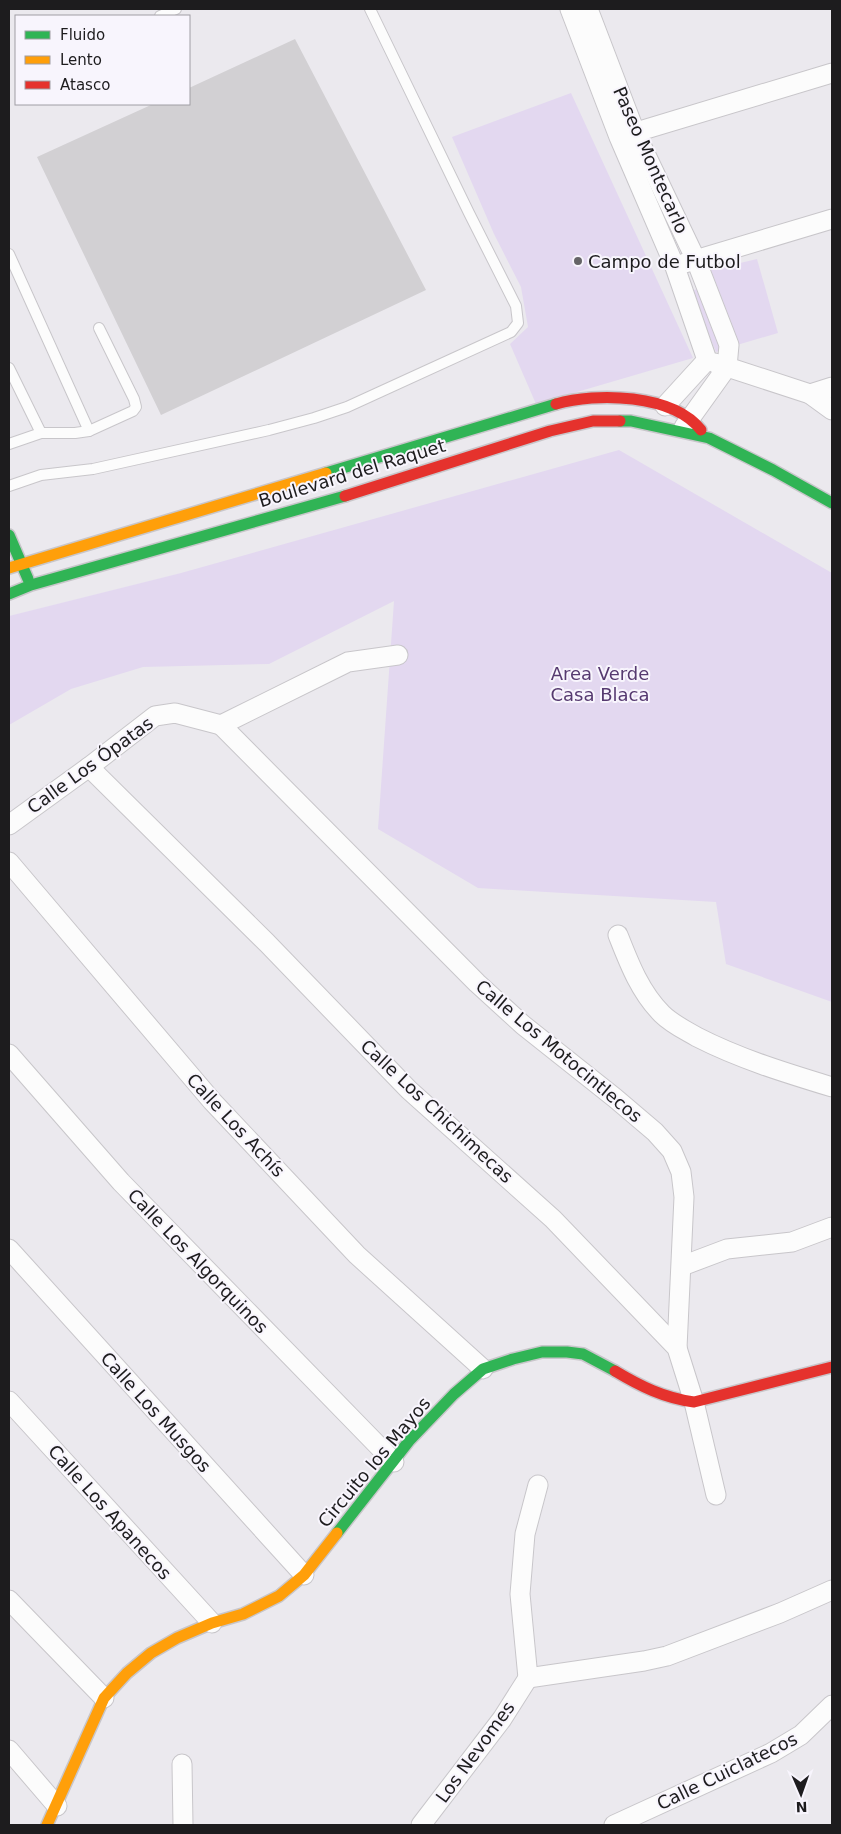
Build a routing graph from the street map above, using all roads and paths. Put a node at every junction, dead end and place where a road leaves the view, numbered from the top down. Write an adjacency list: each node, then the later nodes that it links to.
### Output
1 (176, 9): 4 (lane)
2 (370, 9): 27 (lane)
3 (577, 9): 6 (street, Paseo Montecarlo)
4 (162, 15)
5 (832, 73): 6 (street)
6 (627, 134): 9 (street, Paseo Montecarlo); 10 (street, Paseo Montecarlo)
7 (832, 219): 9 (street)
8 (9, 254): 22 (lane)
9 (696, 260): 10 (street); 13 (street, Paseo Montecarlo)
10 (674, 267): 12 (street, Paseo Montecarlo)
11 (99, 328): 22 (lane)
12 (707, 360): 13 (street); 18 (street)
13 (727, 367): 16 (street); 21 (street)
14 (9, 368): 23 (lane)
15 (832, 387): 16 (street)
16 (810, 394): 19 (street)
17 (590, 398): 18 (street, Boulevard del Raquet); 20 (street); 26 (street, Boulevard del Raquet)
18 (665, 406): 21 (street, Boulevard del Raquet)
19 (832, 410)
20 (593, 422): 21 (street, Boulevard del Raquet); 26 (street, Boulevard del Raquet)
21 (685, 425): 24 (street, Boulevard del Raquet); 24 (street, Boulevard del Raquet)
22 (89, 431): 23 (lane)
23 (41, 433): 25 (lane)
24 (709, 438): 28 (street, Boulevard del Raquet)
25 (9, 444)
26 (332, 485): 30 (street, Boulevard del Raquet); 32 (street, Boulevard del Raquet)
27 (9, 486)
28 (832, 503)
29 (9, 535): 30 (street)
30 (22, 563): 31 (street, Boulevard del Raquet); 32 (street)
31 (9, 568)
32 (31, 585): 33 (street, Boulevard del Raquet)
33 (9, 594)
34 (398, 655): 35 (street)
35 (221, 725): 36 (street, Calle Los Ópatas); 44 (street, Calle Los Motocintlecos)
36 (89, 767): 37 (street, Calle Los Ópatas); 45 (street, Calle Los Chichimecas)
37 (9, 825)
38 (9, 862): 47 (street, Calle Los Achís)
39 (618, 935): 41 (street)
40 (9, 1054): 50 (street, Calle Los Algorquinos)
41 (832, 1087)
42 (832, 1227): 44 (street)
43 (9, 1249): 53 (street, Calle Los Musgos)
44 (682, 1266): 45 (street, Calle Los Motocintlecos)
45 (677, 1348): 49 (street, Calle Los Chichimecas)
46 (832, 1367): 49 (street, Circuito los Mayos)
47 (483, 1369): 49 (street, Circuito los Mayos); 50 (street, Circuito los Mayos)
48 (9, 1401): 56 (street, Calle Los Apanecos)
49 (694, 1402): 52 (street, Calle Los Chichimecas)
50 (394, 1462): 53 (street, Circuito los Mayos)
51 (538, 1486): 57 (street)
52 (716, 1494)
53 (304, 1575): 56 (street, Circuito los Mayos)
54 (832, 1590): 57 (street)
55 (9, 1600): 58 (street)
56 (212, 1623): 58 (street, Circuito los Mayos)
57 (528, 1678): 65 (street, Los Nevomes)
58 (104, 1698): 62 (street, Circuito los Mayos)
59 (832, 1705): 66 (street, Calle Cuiclatecos)
60 (9, 1750): 62 (street)
61 (182, 1764): 64 (street)
62 (57, 1806): 63 (street, Circuito los Mayos)
63 (47, 1825)
64 (183, 1825)
65 (421, 1825)
66 (614, 1825)

